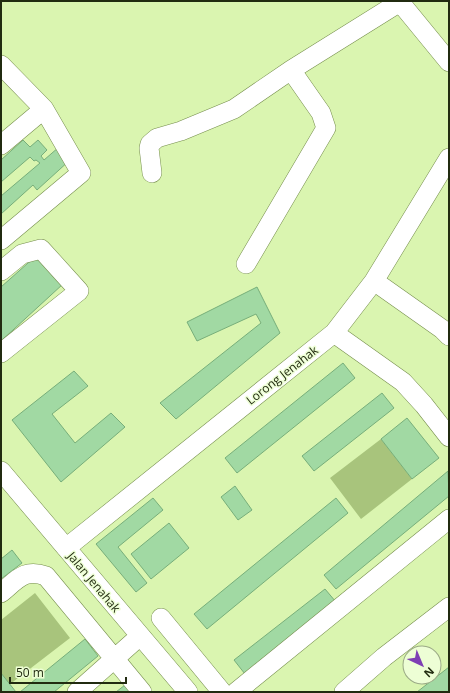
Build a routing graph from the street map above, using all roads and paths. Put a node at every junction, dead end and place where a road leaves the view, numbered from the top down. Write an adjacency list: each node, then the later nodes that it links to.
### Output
1 (399, 2): 2 (street); 4 (street)
2 (449, 62)
3 (1, 65): 5 (street)
4 (291, 70): 8 (street); 10 (street)
5 (44, 109): 6 (street); 9 (street)
6 (1, 145)
7 (449, 158): 12 (street, Lorong Jenahak)
8 (152, 172)
9 (1, 240)
10 (246, 264)
11 (1, 272): 15 (street)
12 (374, 281): 13 (street, Lorong Jenahak); 14 (street)
13 (334, 333): 16 (street); 19 (street, Lorong Jenahak)
14 (449, 336)
15 (1, 353)
16 (449, 437)
17 (1, 471): 19 (street, Jalan Jenahak)
18 (449, 519): 30 (street)
19 (66, 548): 23 (street, Jalan Jenahak)
20 (1, 593): 25 (street)
21 (449, 607): 24 (street)
22 (161, 618): 29 (street)
23 (140, 636): 25 (street); 28 (street, Jalan Jenahak)
24 (384, 657): 31 (street); 32 (street)
25 (116, 659): 26 (street); 27 (street)
26 (77, 692)
27 (142, 692)
28 (188, 692)
29 (222, 692)
30 (236, 692)
31 (333, 692)
32 (344, 692)

